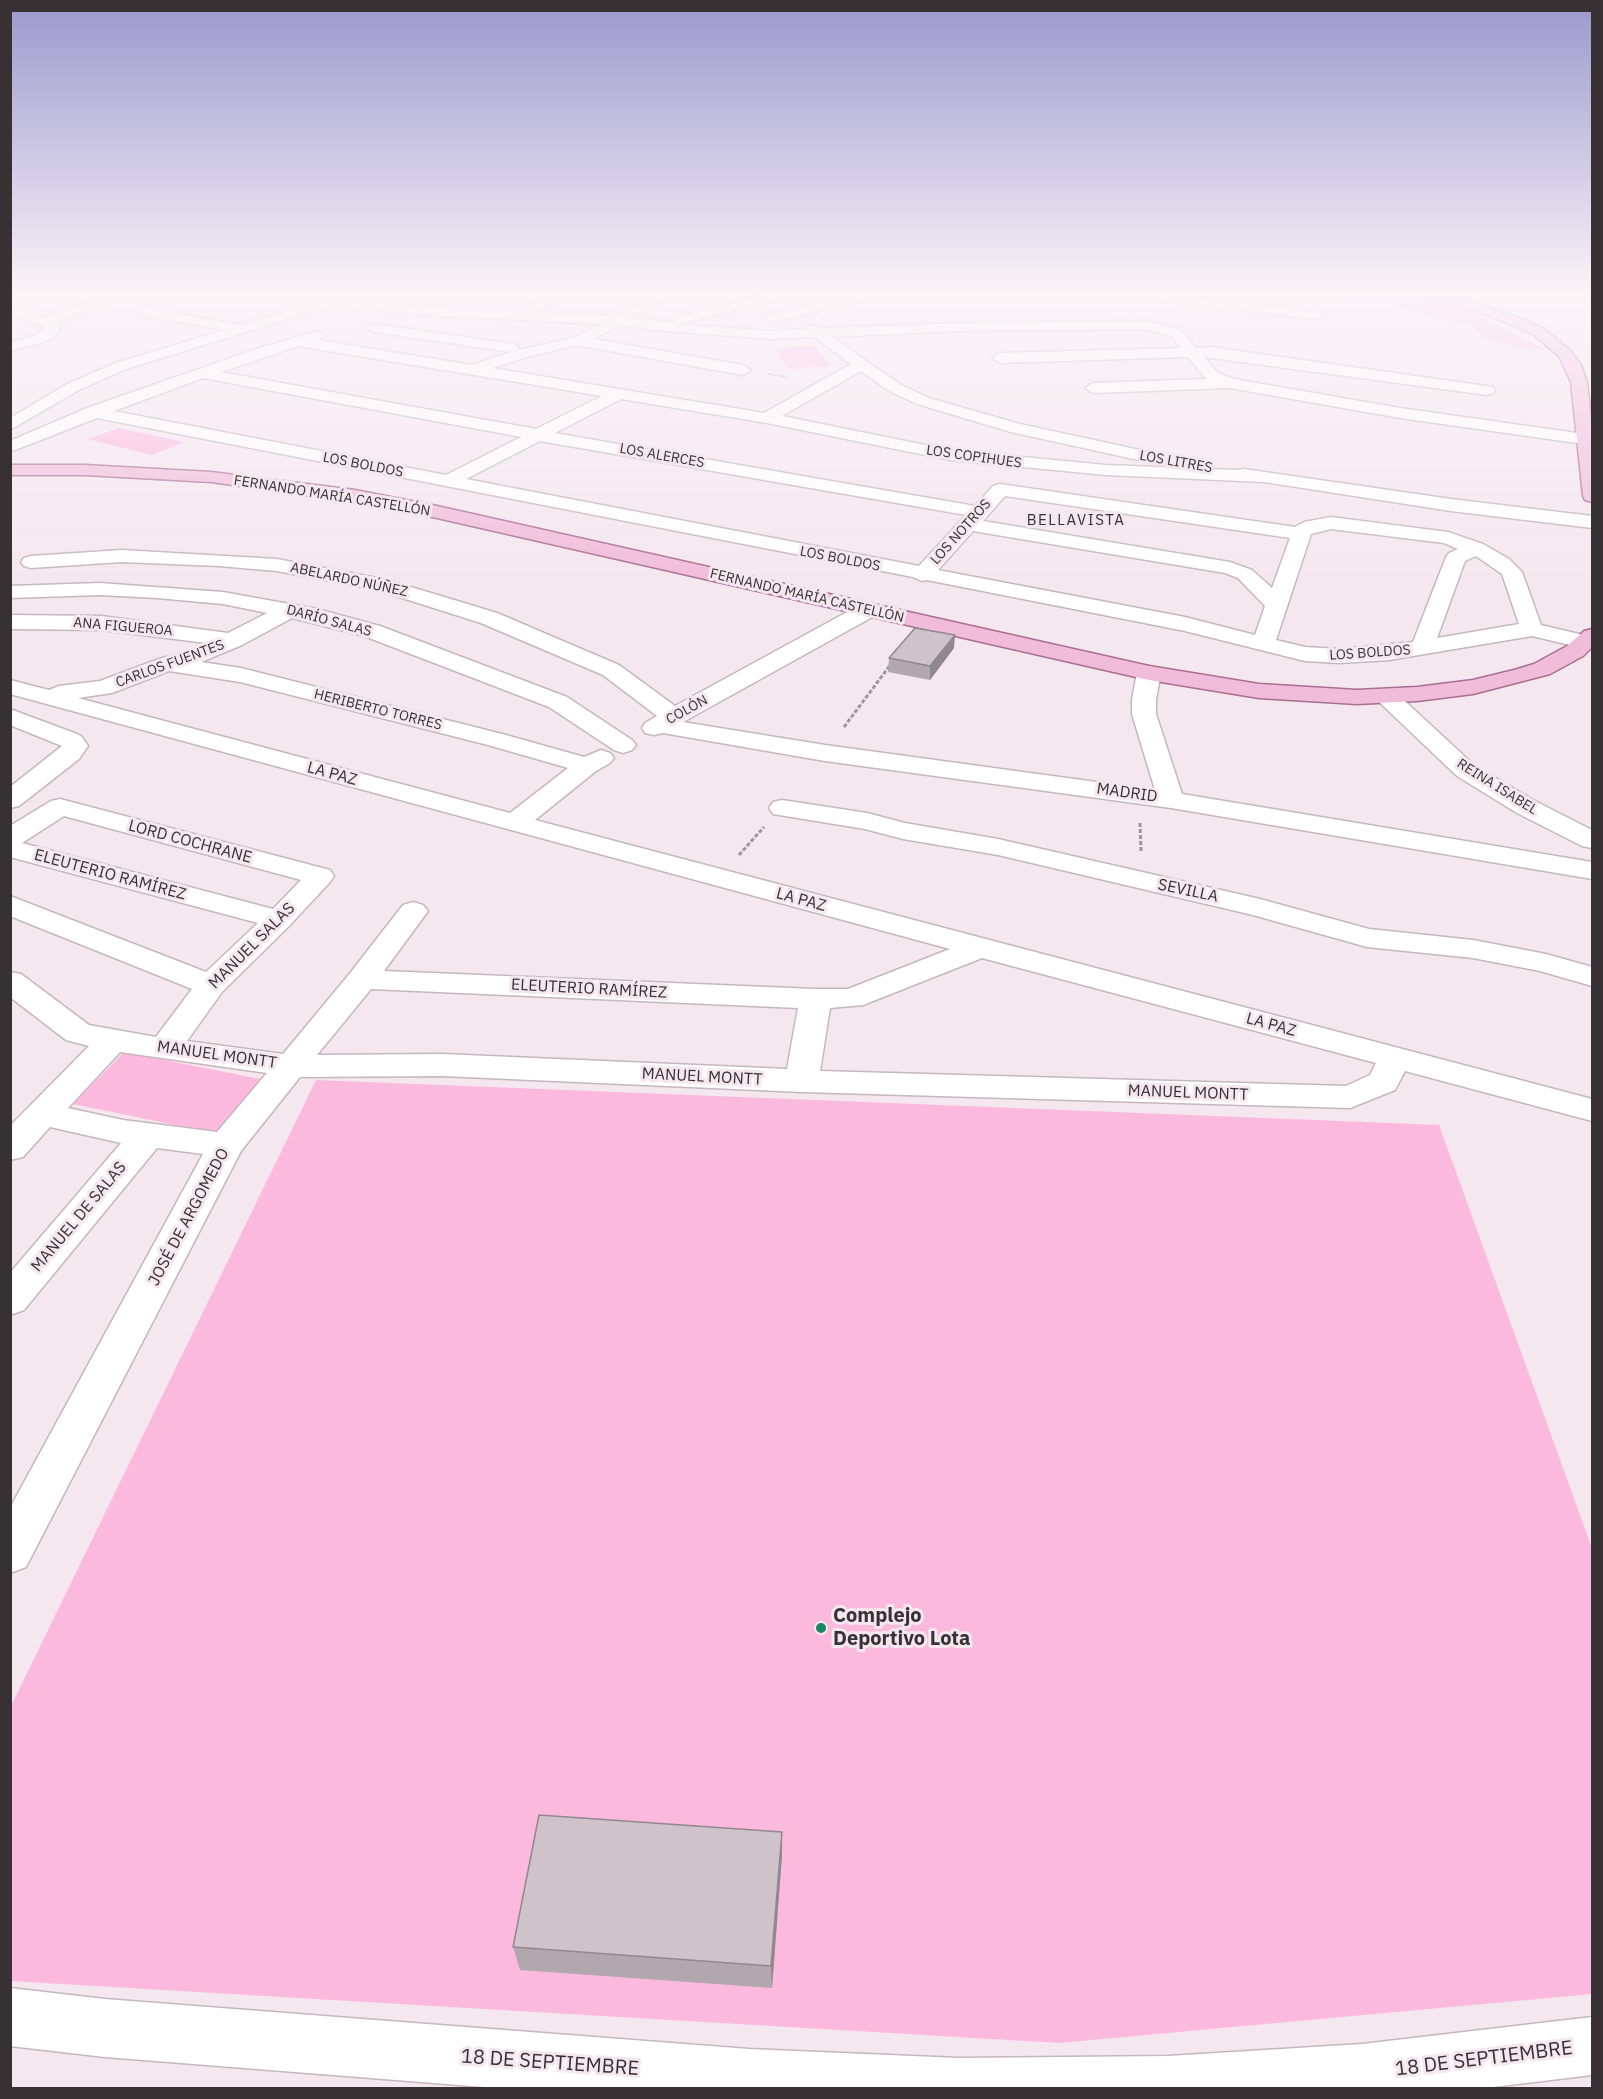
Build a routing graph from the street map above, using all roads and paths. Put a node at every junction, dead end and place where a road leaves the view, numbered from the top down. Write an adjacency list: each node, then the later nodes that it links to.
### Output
1 (68, 390): 12 (street)
2 (155, 390): 10 (street)
3 (295, 390): 13 (street, LOS ALERCES)
4 (599, 390): 9 (street, LOS COPIHUES)
5 (816, 390): 11 (street)
6 (901, 390): 17 (street, LOS LITRES)
7 (1270, 390): 14 (street)
8 (1579, 390): 14 (main road)
9 (618, 393): 11 (street, LOS COPIHUES); 13 (street)
10 (93, 412): 15 (street); 18 (street, LOS BOLDOS)
11 (767, 418): 17 (street, LOS COPIHUES)
12 (10, 425)
13 (538, 435): 18 (street); 21 (street, LOS ALERCES)
14 (1584, 439): 20 (main road)
15 (10, 447)
16 (10, 470): 30 (main road, FERNANDO MARÍA CASTELLÓN)
17 (1264, 477): 22 (street, LOS LITRES)
18 (446, 482): 26 (street, LOS BOLDOS)
19 (999, 490): 21 (street, LOS NOTROS); 23 (street, LOS COPIHUES)
20 (1593, 496)
21 (974, 518): 26 (street, LOS NOTROS); 28 (street, LOS ALERCES)
22 (1593, 522)
23 (1301, 534): 24 (street, LOS COPIHUES); 28 (street)
24 (1476, 548): 32 (street); 36 (street)
25 (31, 562): 43 (street, ABELARDO NÚÑEZ)
26 (922, 575): 35 (street, LOS BOLDOS)
27 (10, 592): 29 (street, DARÍO SALAS)
28 (1277, 605): 35 (street)
29 (290, 610): 34 (street, CARLOS FUENTES); 44 (street, DARÍO SALAS)
30 (868, 610): 38 (main road, FERNANDO MARÍA CASTELLÓN); 43 (street, COLÓN)
31 (10, 622): 34 (street, ANA FIGUEROA)
32 (1532, 629): 33 (street, LOS BOLDOS); 36 (street, LOS BOLDOS)
33 (1590, 639): 41 (main road, FERNANDO MARÍA CASTELLÓN)
34 (234, 640): 37 (street, CARLOS FUENTES)
35 (1263, 644): 36 (street, LOS BOLDOS)
36 (1422, 649)
37 (167, 664): 40 (street, CARLOS FUENTES); 45 (street, HERIBERTO TORRES)
38 (1149, 673): 41 (main road, FERNANDO MARÍA CASTELLÓN); 48 (street)
39 (10, 687): 40 (street, LA PAZ)
40 (42, 695): 50 (street, LA PAZ)
41 (1386, 696): 52 (street, REINA ISABEL)
42 (10, 716): 47 (street)
43 (666, 721): 44 (street, COLÓN); 46 (street, MADRID)
44 (623, 745): 45 (street, COLÓN)
45 (587, 766): 50 (street, COLÓN)
46 (1139, 795): 48 (street, MADRID); 56 (path)
47 (10, 800)
48 (1171, 800): 54 (street, MADRID)
49 (782, 808): 56 (street, SEVILLA)
50 (514, 823): 60 (street, LA PAZ)
51 (10, 838): 55 (street, LORD COCHRANE)
52 (1593, 840)
53 (10, 848): 59 (street, ELEUTERIO RAMÍREZ)
54 (1593, 871)
55 (320, 876): 59 (street, MANUEL SALAS)
56 (1131, 879): 61 (street, SEVILLA)
57 (10, 905): 64 (street)
58 (413, 910): 62 (street, JOSÉ DE ARGOMEDO)
59 (279, 920): 64 (street, MANUEL SALAS)
60 (980, 948): 65 (street, ELEUTERIO RAMÍREZ); 68 (street, LA PAZ)
61 (1593, 977)
62 (362, 979): 65 (street, ELEUTERIO RAMÍREZ); 69 (street, JOSÉ DE ARGOMEDO)
63 (10, 981): 66 (street, MANUEL MONTT)
64 (211, 985): 67 (street, MANUEL SALAS)
65 (815, 999): 70 (street)
66 (112, 1041): 67 (street, MANUEL MONTT); 72 (street)
67 (166, 1047): 69 (street, MANUEL MONTT)
68 (1395, 1058): 70 (street, MANUEL MONTT); 71 (street, LA PAZ)
69 (293, 1066): 70 (street, MANUEL MONTT); 74 (street, JOSÉ DE ARGOMEDO)
70 (802, 1082)
71 (1593, 1110)
72 (43, 1114): 73 (street); 75 (street)
73 (148, 1135): 74 (street); 76 (street, MANUEL DE SALAS)
74 (226, 1145): 77 (street, JOSÉ DE ARGOMEDO)
75 (10, 1148)
76 (10, 1300)
77 (10, 1553)
78 (10, 2017): 80 (street, 18 DE SEPTIEMBRE)
79 (1593, 2046): 80 (street, 18 DE SEPTIEMBRE)
80 (749, 2084)

